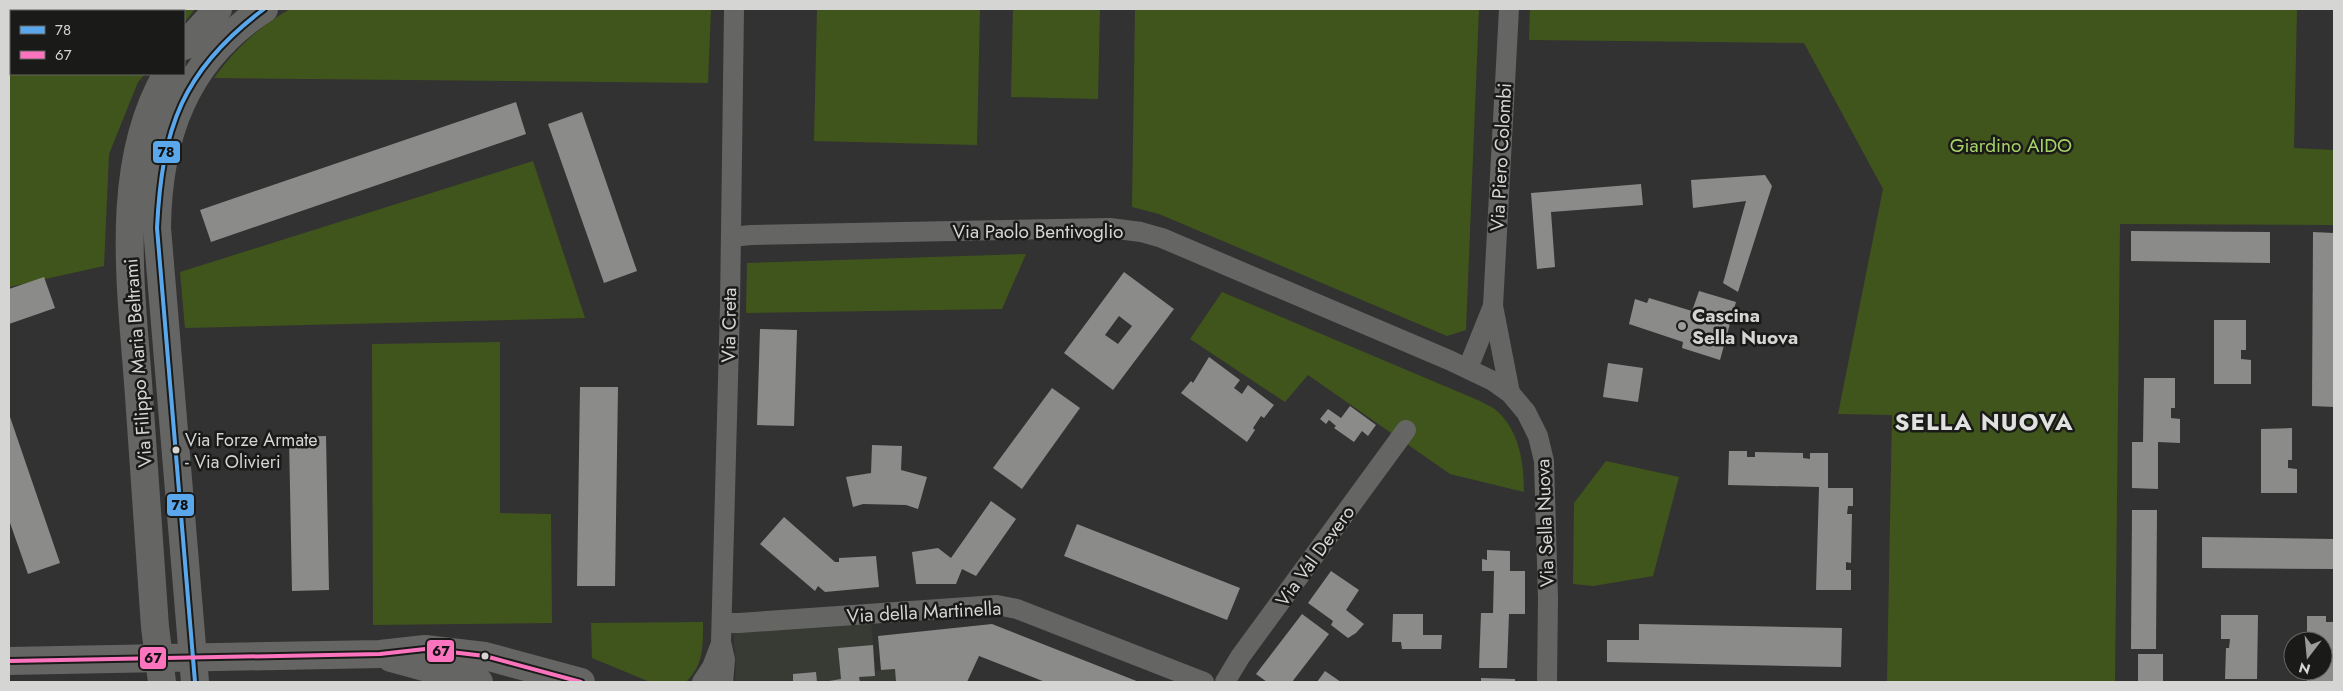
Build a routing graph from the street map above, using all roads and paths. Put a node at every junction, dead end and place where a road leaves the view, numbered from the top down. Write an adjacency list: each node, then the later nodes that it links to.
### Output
1 (218, 9): 5 (main road)
2 (264, 9): 15 (main road, Via Filippo Maria Beltrami)
3 (734, 9): 7 (street, Via Creta)
4 (1509, 9): 8 (street, Via Piero Colombi)
5 (185, 45)
6 (167, 75): 16 (main road, Via Filippo Maria Beltrami)
7 (731, 238): 9 (street, Via Paolo Bentivoglio); 12 (street, Via Creta)
8 (1493, 306): 9 (street, Via Piero Colombi); 10 (street, Via Piero Colombi)
9 (1468, 368): 10 (street, Via Sella Nuova)
10 (1510, 393): 23 (street, Via Sella Nuova)
11 (1406, 430): 22 (street, Via Val Devero)
12 (721, 632): 19 (street, Via Creta); 20 (street, Via Creta); 21 (street, Via della Martinella)
13 (380, 654): 15 (main road); 17 (main road); 18 (main road)
14 (9, 661): 16 (main road)
15 (194, 669): 16 (main road)
16 (161, 670)
17 (479, 682)
18 (581, 682)
19 (702, 682)
20 (723, 682)
21 (1204, 682)
22 (1225, 682)
23 (1547, 682)

